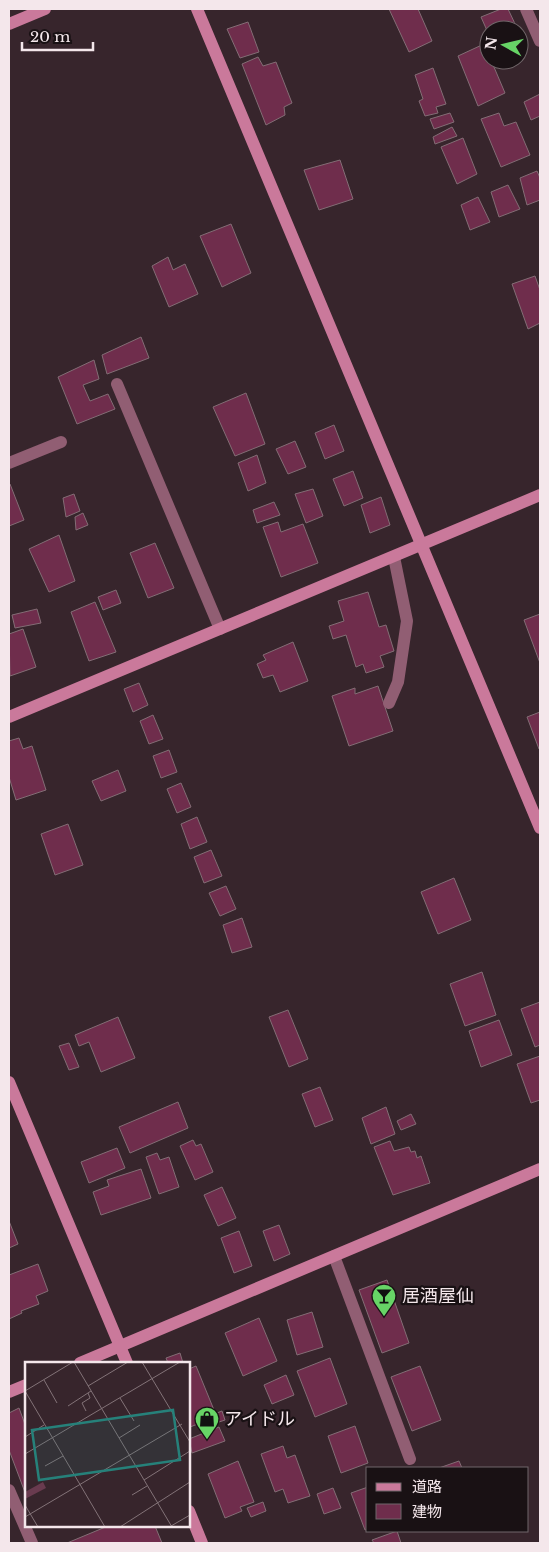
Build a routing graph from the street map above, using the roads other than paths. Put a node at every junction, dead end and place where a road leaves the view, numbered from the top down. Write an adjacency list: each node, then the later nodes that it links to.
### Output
1 (45, 9): 4 (street)
2 (197, 9): 10 (street)
3 (526, 9): 5 (street)
4 (9, 24)
5 (540, 41)
6 (117, 384): 12 (street)
7 (61, 442): 8 (street)
8 (9, 463)
9 (540, 495): 10 (street)
10 (422, 545): 11 (street); 15 (street)
11 (394, 557): 12 (street); 13 (street)
12 (220, 629): 14 (street)
13 (389, 703)
14 (9, 717)
15 (540, 828)
16 (9, 1082): 19 (street)
17 (540, 1169): 18 (street)
18 (334, 1256): 19 (street); 24 (street)
19 (120, 1347): 20 (street); 21 (street)
20 (82, 1362)
21 (127, 1362)
22 (25, 1385): 23 (street)
23 (9, 1392)
24 (410, 1459)
25 (9, 1490): 28 (street)
26 (190, 1513): 30 (street)
27 (25, 1527): 29 (street)
28 (25, 1527)
29 (32, 1543)
30 (202, 1543)

